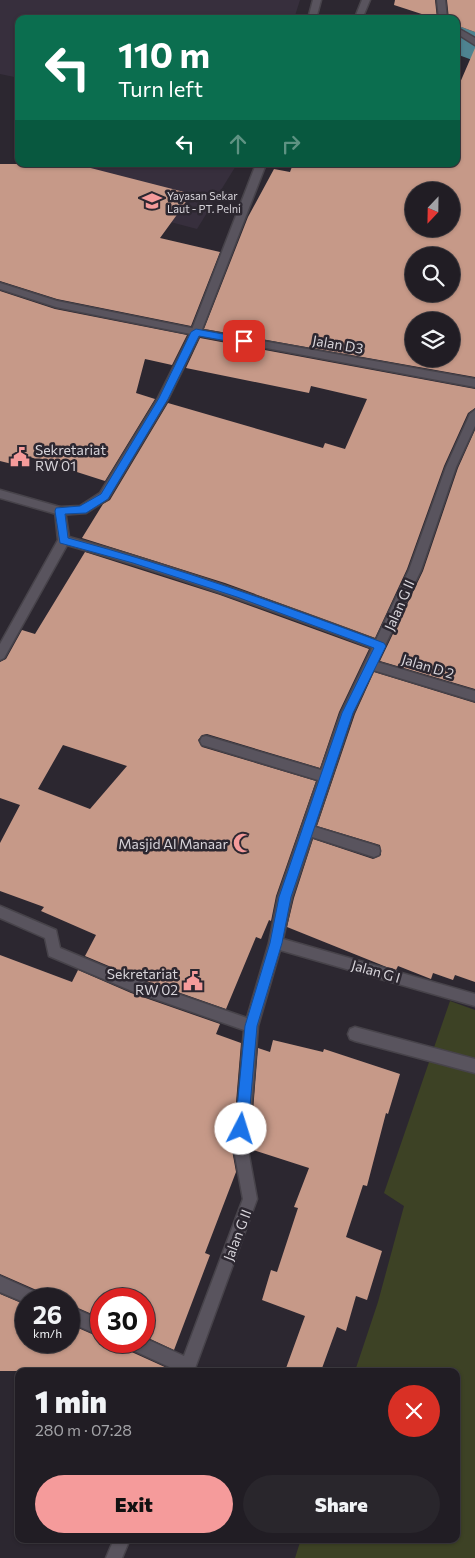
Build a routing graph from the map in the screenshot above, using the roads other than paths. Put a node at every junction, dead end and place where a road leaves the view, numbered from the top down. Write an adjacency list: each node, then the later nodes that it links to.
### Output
1 (317, 0): 4 (street)
2 (366, 0): 5 (street)
3 (441, 0): 6 (street)
4 (313, 15)
5 (360, 15)
6 (443, 15)
7 (460, 32): 8 (street)
8 (475, 42)
9 (261, 167): 11 (street)
10 (0, 286): 11 (street, Jalan D3)
11 (196, 332): 12 (street, Jalan D3); 15 (street)
12 (475, 383)
13 (475, 414): 17 (street, Jalan G II)
14 (0, 494): 15 (street)
15 (60, 511): 16 (street)
16 (64, 540): 17 (street); 18 (street)
17 (380, 646): 19 (street, Jalan G II)
18 (0, 655)
19 (371, 665): 20 (street, Jalan D 2); 22 (street, Jalan G II)
20 (475, 696)
21 (206, 741): 22 (street)
22 (326, 777): 23 (street, Jalan G II)
23 (309, 831): 24 (street); 26 (street, Jalan G II)
24 (374, 851)
25 (0, 912): 28 (street)
26 (276, 943): 27 (street, Jalan G I); 28 (street, Jalan G II)
27 (475, 1000)
28 (251, 1026): 34 (street, Jalan G II)
29 (355, 1034): 30 (street)
30 (475, 1066)
31 (0, 1284): 32 (street)
32 (15, 1291)
33 (155, 1352): 34 (street)
34 (187, 1368)
35 (120, 1543): 36 (street)
36 (114, 1558)

